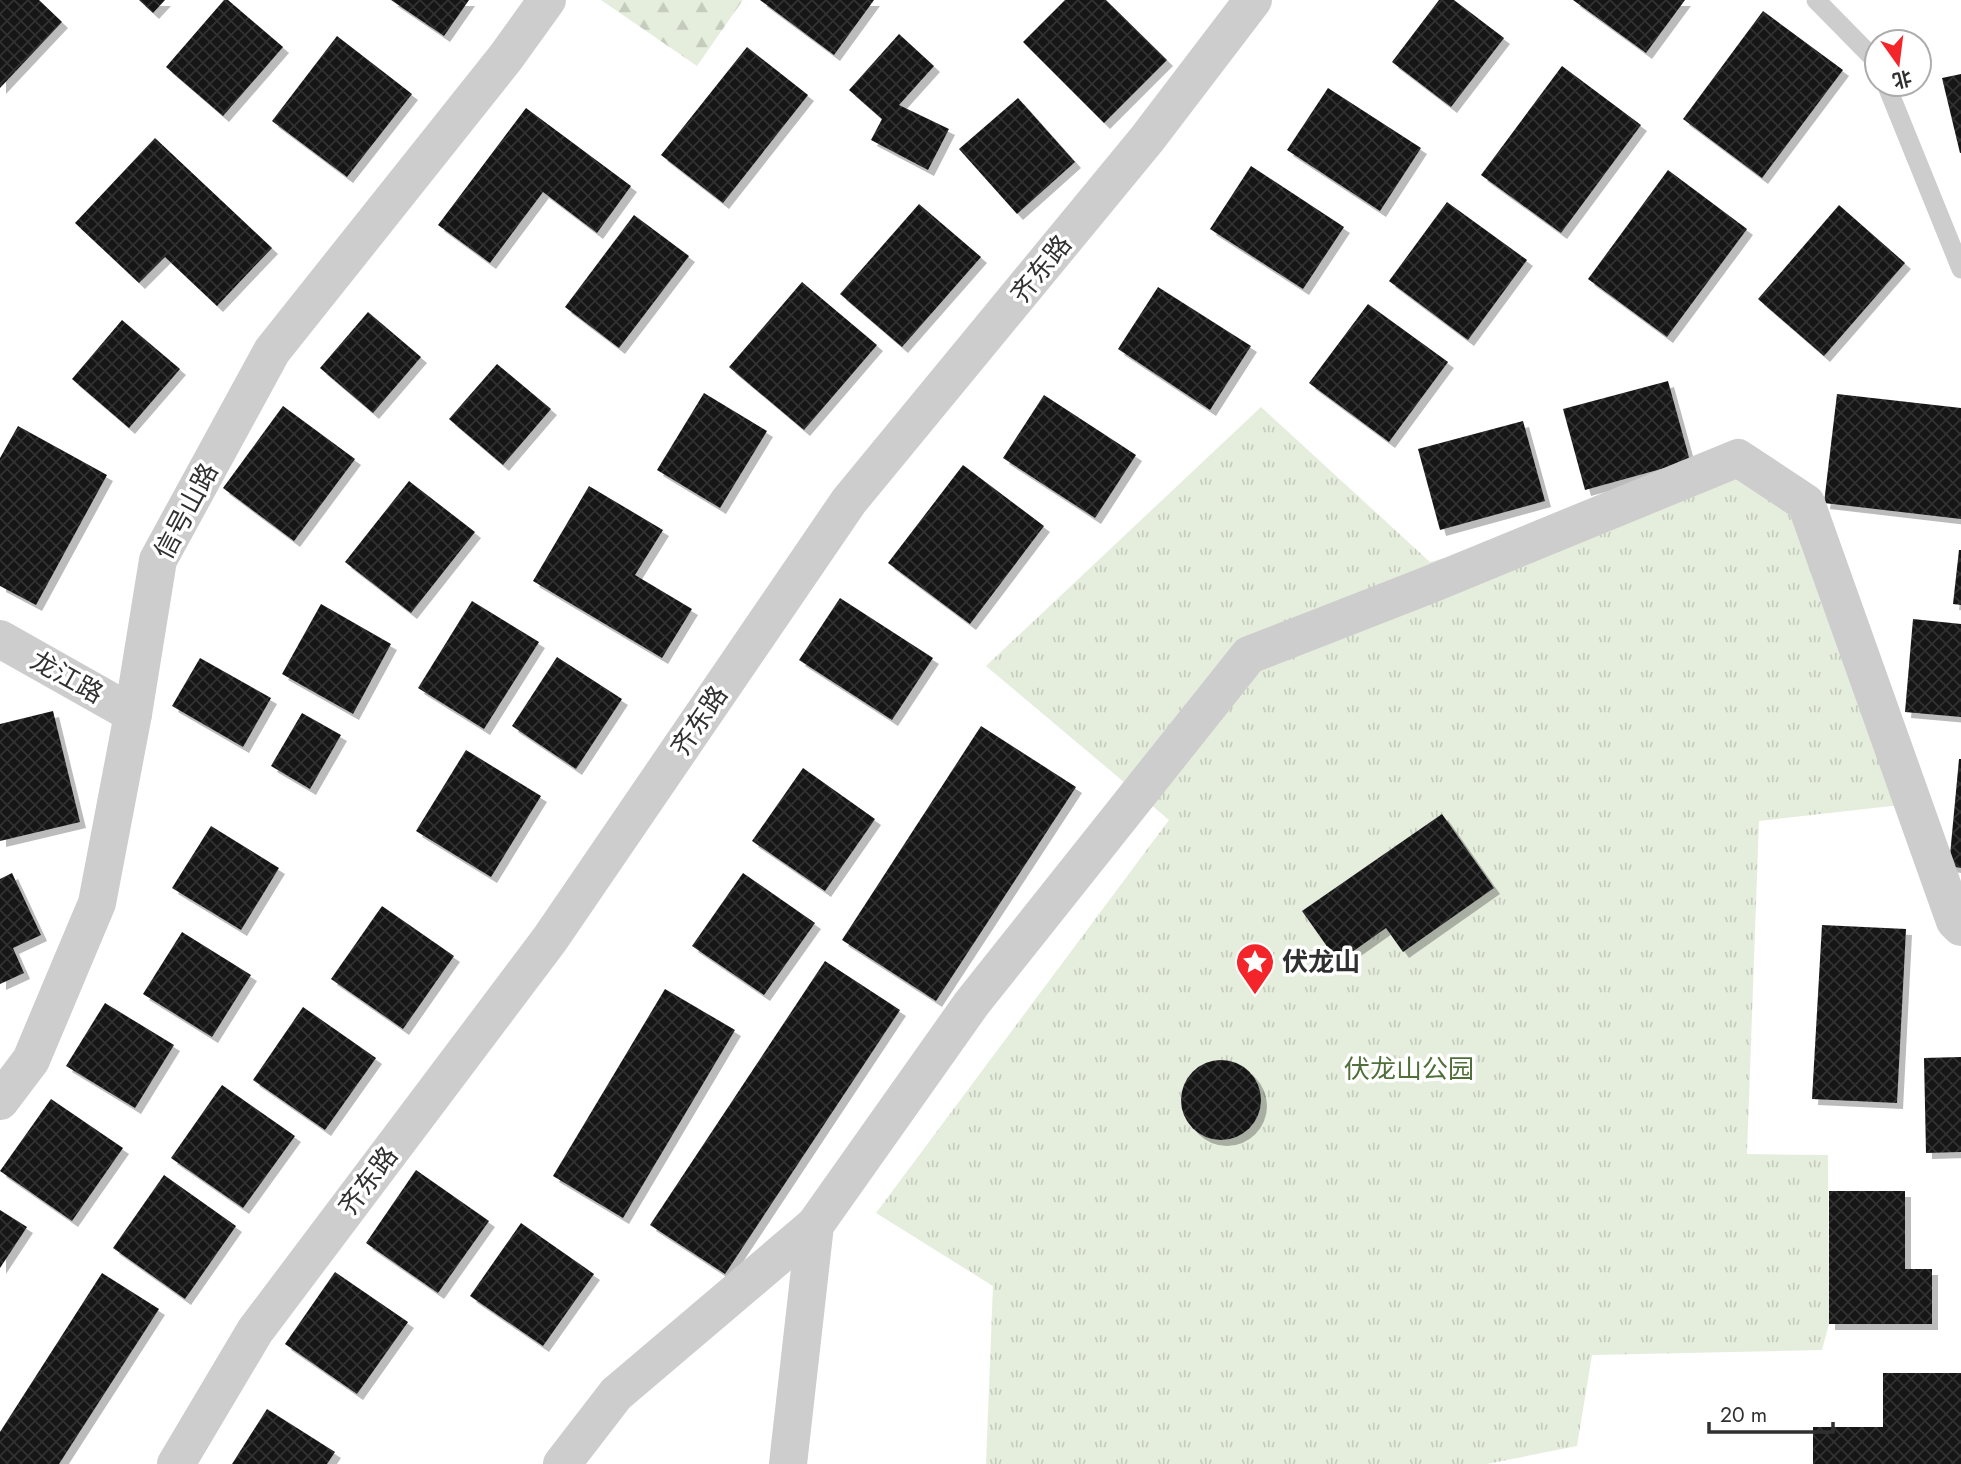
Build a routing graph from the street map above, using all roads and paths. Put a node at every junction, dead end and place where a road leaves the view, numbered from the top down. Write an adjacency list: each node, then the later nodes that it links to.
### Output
1 (547, 0): 8 (street, 信号山路)
2 (1253, 0): 12 (street, 齐东路)
3 (1816, 0): 4 (lane)
4 (1863, 48)
5 (1892, 98): 6 (lane)
6 (1961, 269)
7 (0, 639): 8 (street, 龙江路)
8 (133, 714): 10 (street, 信号山路)
9 (1961, 927): 11 (street)
10 (0, 1101)
11 (815, 1225): 13 (street); 14 (street)
12 (176, 1464)
13 (562, 1464)
14 (788, 1464)

